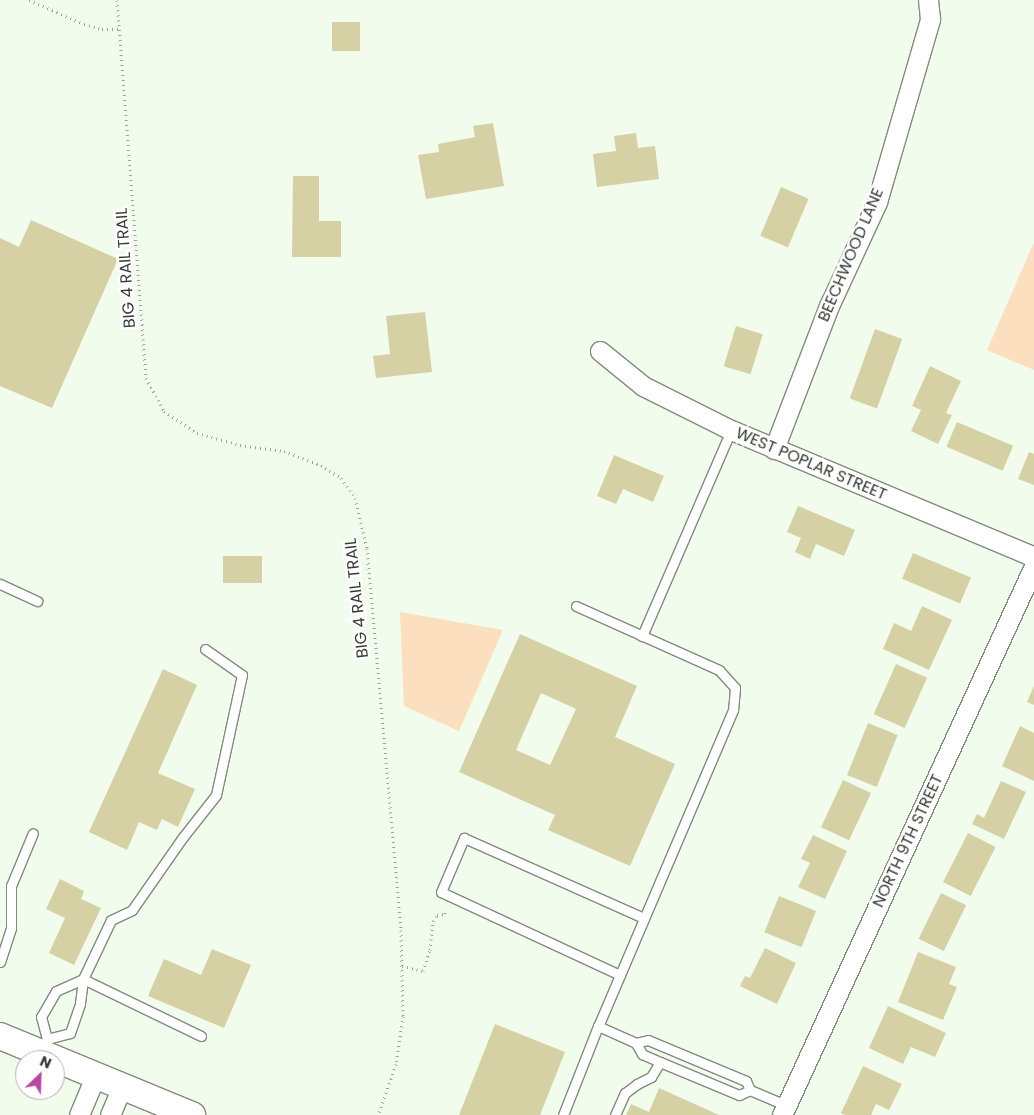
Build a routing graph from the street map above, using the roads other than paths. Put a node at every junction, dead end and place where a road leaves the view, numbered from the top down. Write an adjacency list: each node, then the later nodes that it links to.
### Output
1 (928, 0): 4 (street, BEECHWOOD LANE)
2 (600, 351): 3 (street, WEST POPLAR STREET)
3 (731, 430): 4 (street, WEST POPLAR STREET); 10 (lane)
4 (774, 449): 5 (street, WEST POPLAR STREET)
5 (1034, 557)
6 (1034, 566): 26 (street, NORTH 9TH STREET)
7 (0, 584): 8 (lane)
8 (37, 601)
9 (576, 606): 10 (lane)
10 (642, 636): 13 (lane)
11 (205, 649): 16 (lane)
12 (34, 833): 14 (lane)
13 (644, 918): 15 (lane); 15 (lane)
14 (0, 962)
15 (620, 975): 17 (lane)
16 (83, 980): 19 (lane); 21 (lane); 21 (lane)
17 (598, 1026): 20 (lane); 30 (lane)
18 (0, 1036): 21 (main road)
19 (201, 1036)
20 (636, 1043): 22 (lane); 25 (lane)
21 (44, 1046): 23 (main road)
22 (660, 1062): 25 (lane); 31 (lane)
23 (95, 1077): 24 (main road); 27 (street)
24 (122, 1088): 28 (street); 29 (main road)
25 (750, 1090): 26 (lane)
26 (784, 1110)
27 (79, 1115)
28 (110, 1115)
29 (192, 1115)
30 (563, 1115)
31 (615, 1115)

